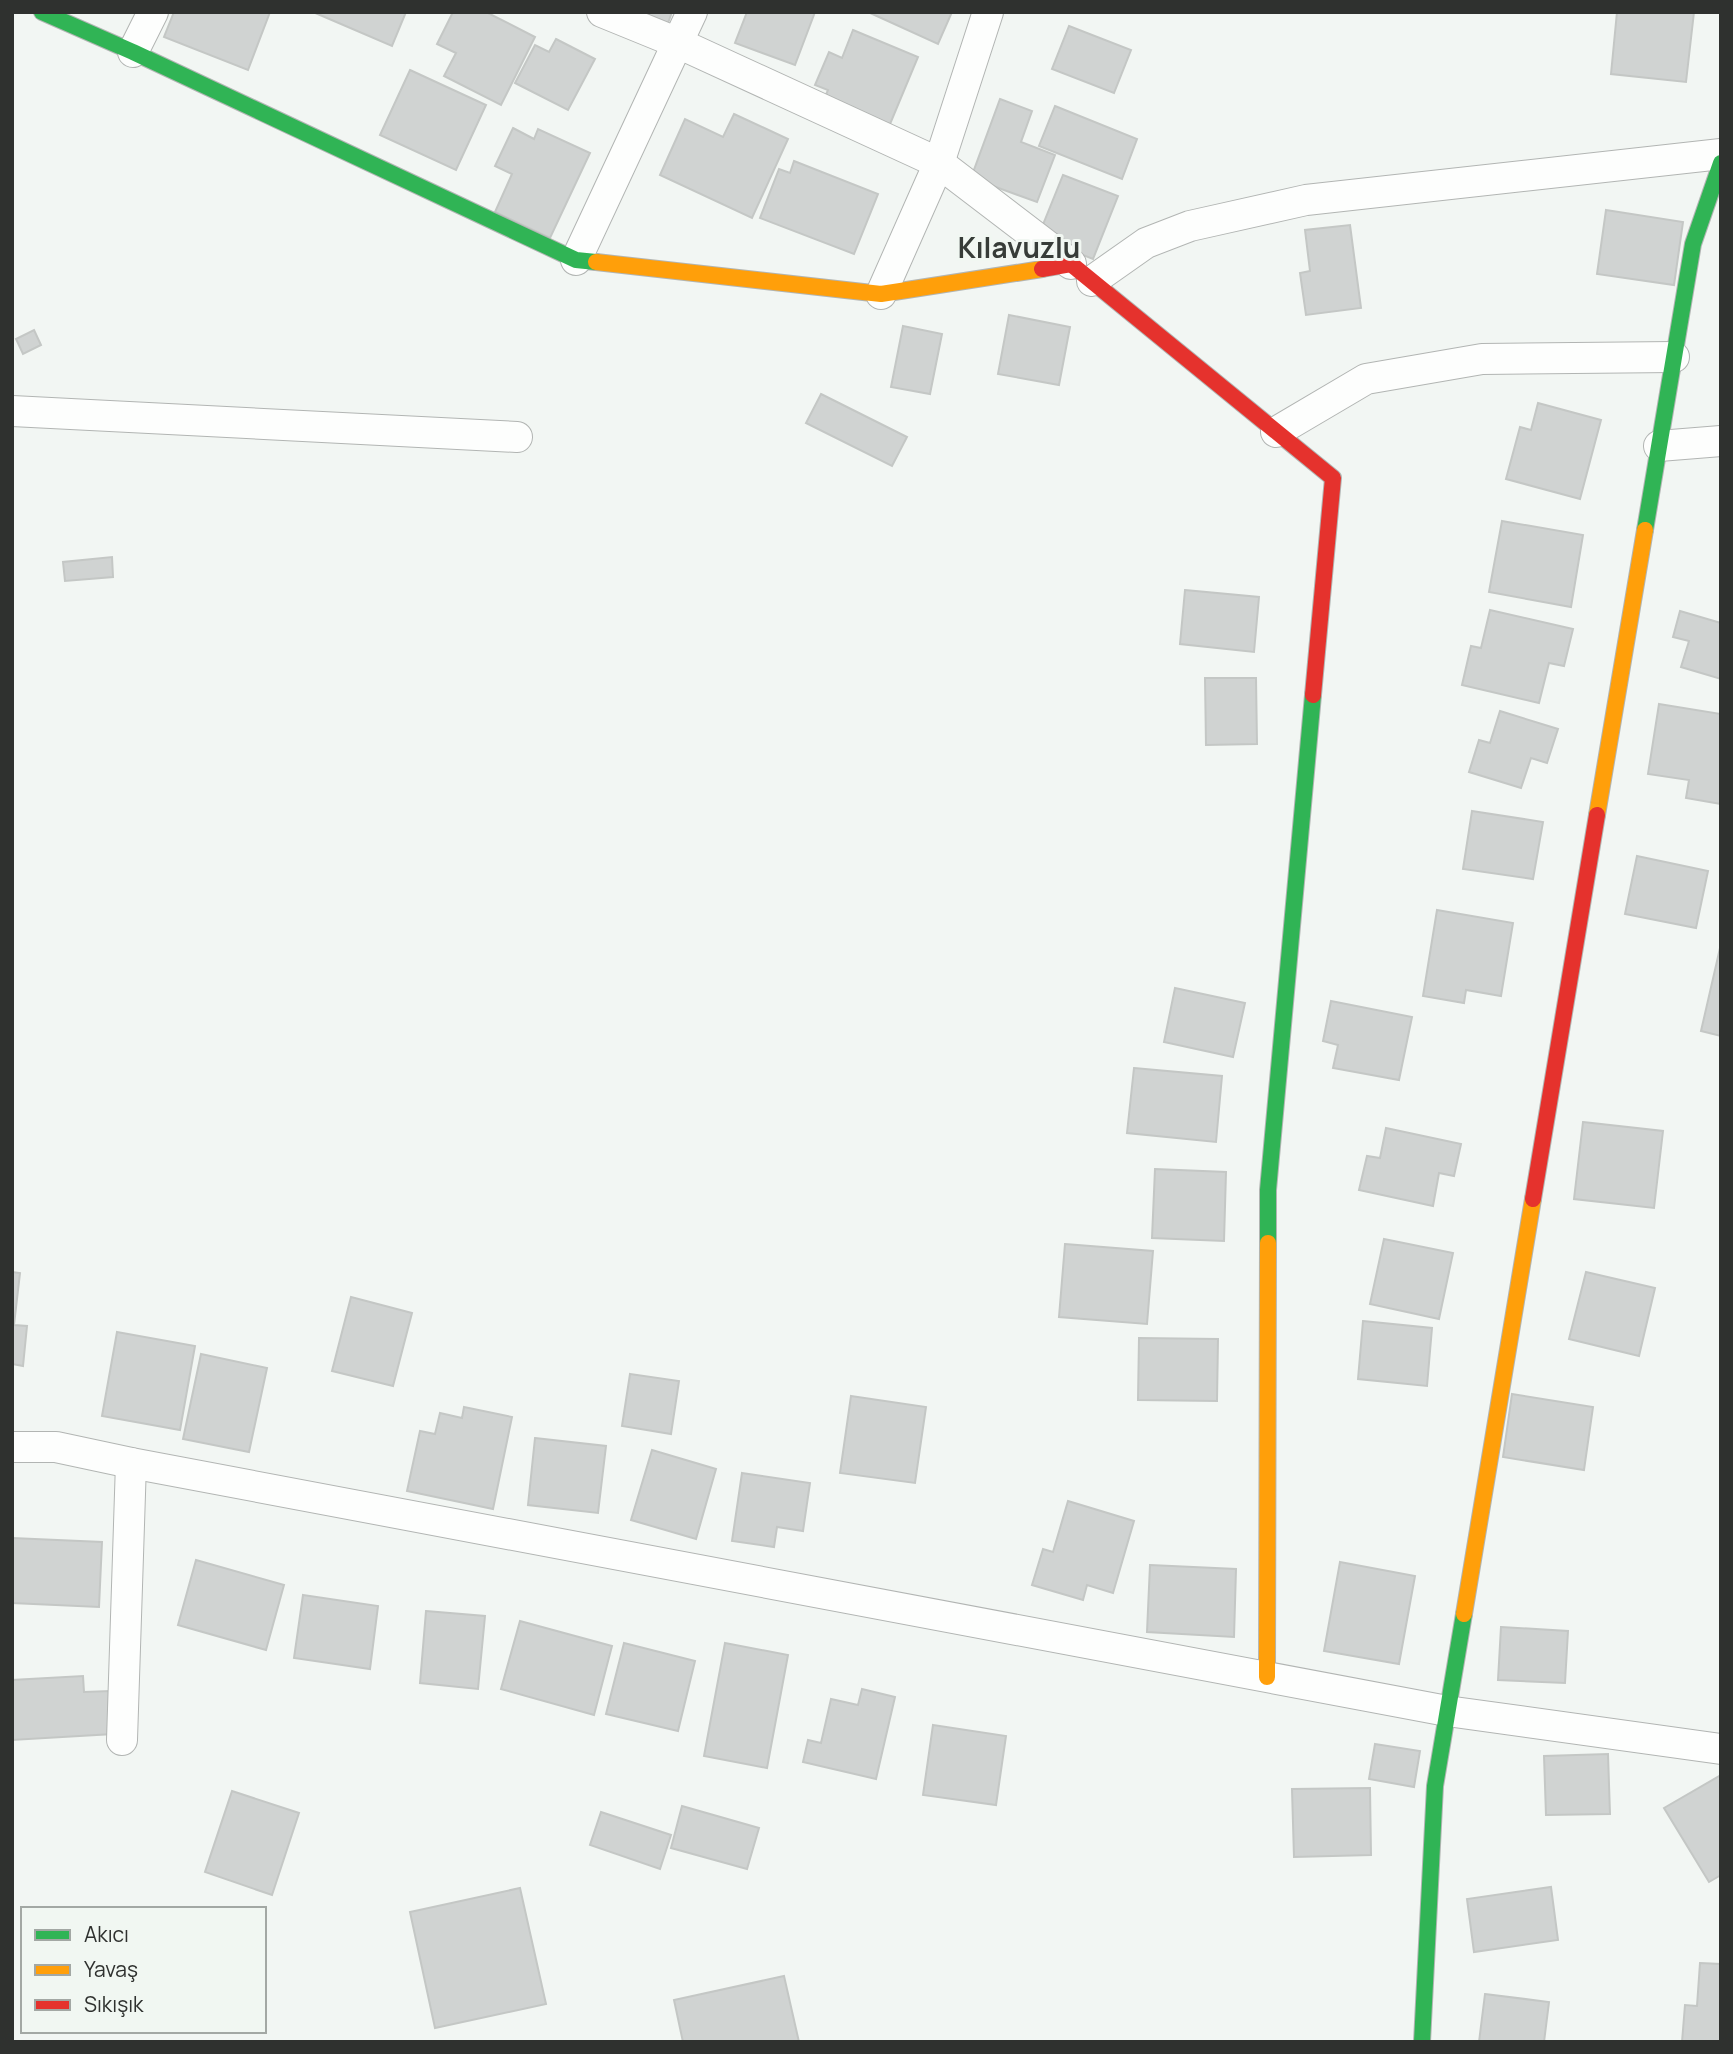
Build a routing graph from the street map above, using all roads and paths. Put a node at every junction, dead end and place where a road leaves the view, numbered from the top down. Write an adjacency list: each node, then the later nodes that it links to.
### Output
1 (42, 12): 7 (street)
2 (153, 12): 7 (street)
3 (602, 12): 6 (street)
4 (692, 12): 6 (street)
5 (988, 12): 9 (street)
6 (678, 43): 9 (street); 11 (street)
7 (133, 52): 11 (street)
8 (1721, 154): 12 (street)
9 (939, 163): 12 (street); 13 (street)
10 (1721, 163): 14 (street)
11 (576, 260): 13 (street)
12 (1082, 272): 13 (street); 16 (street)
13 (881, 294)
14 (1674, 357): 16 (street); 19 (street)
15 (12, 411): 17 (street)
16 (1276, 432): 22 (street)
17 (517, 437)
18 (1721, 441): 19 (street)
19 (1659, 446): 23 (street)
20 (12, 1447): 21 (street)
21 (131, 1463): 22 (street); 24 (street)
22 (1267, 1677): 23 (street)
23 (1447, 1711): 25 (street); 26 (street)
24 (122, 1740)
25 (1721, 1749)
26 (1422, 2042)

